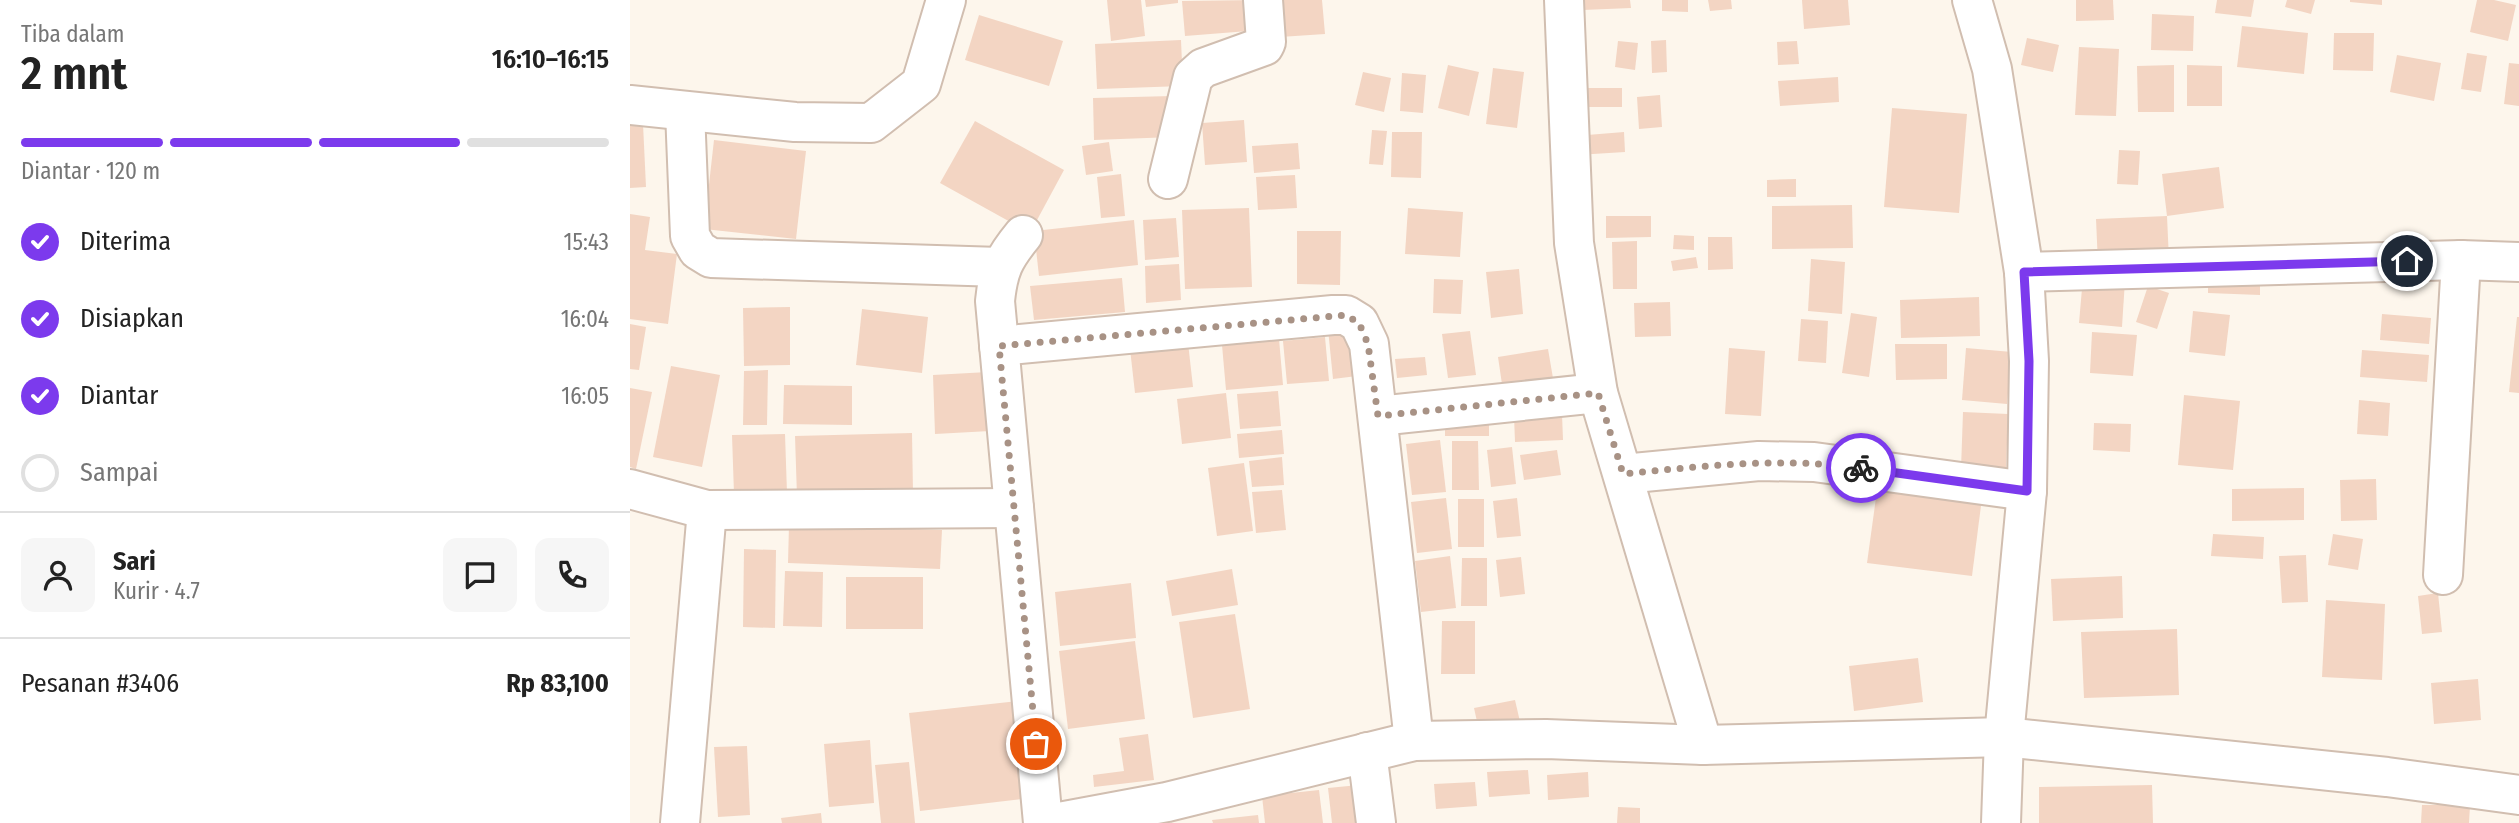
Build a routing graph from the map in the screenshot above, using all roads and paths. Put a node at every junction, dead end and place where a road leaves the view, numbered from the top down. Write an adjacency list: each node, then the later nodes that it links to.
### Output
1 (946, 0): 6 (street)
2 (1263, 0): 7 (street)
3 (1564, 0): 14 (street)
4 (1972, 0): 12 (street)
5 (630, 105): 6 (street)
6 (685, 111): 11 (street)
7 (1168, 179)
8 (1023, 235): 11 (street)
9 (2461, 260): 10 (street); 12 (street); 21 (street)
10 (2519, 262)
11 (1000, 267): 13 (street)
12 (2024, 272): 18 (street)
13 (999, 346): 15 (street); 19 (street)
14 (1598, 393): 15 (street); 16 (street)
15 (1378, 416): 23 (street)
16 (1623, 474): 18 (street); 24 (street)
17 (630, 489): 20 (street)
18 (2027, 491): 22 (street)
19 (1014, 508): 20 (street); 29 (street)
20 (707, 510): 28 (street)
21 (2443, 575)
22 (2004, 737): 24 (street); 26 (street); 32 (street)
23 (1414, 741): 24 (street); 25 (street)
24 (1703, 745)
25 (1367, 752): 27 (street); 31 (street)
26 (2519, 795)
27 (1168, 813): 30 (street)
28 (680, 823)
29 (1043, 823)
30 (1054, 823)
31 (1376, 823)
32 (2001, 823)

